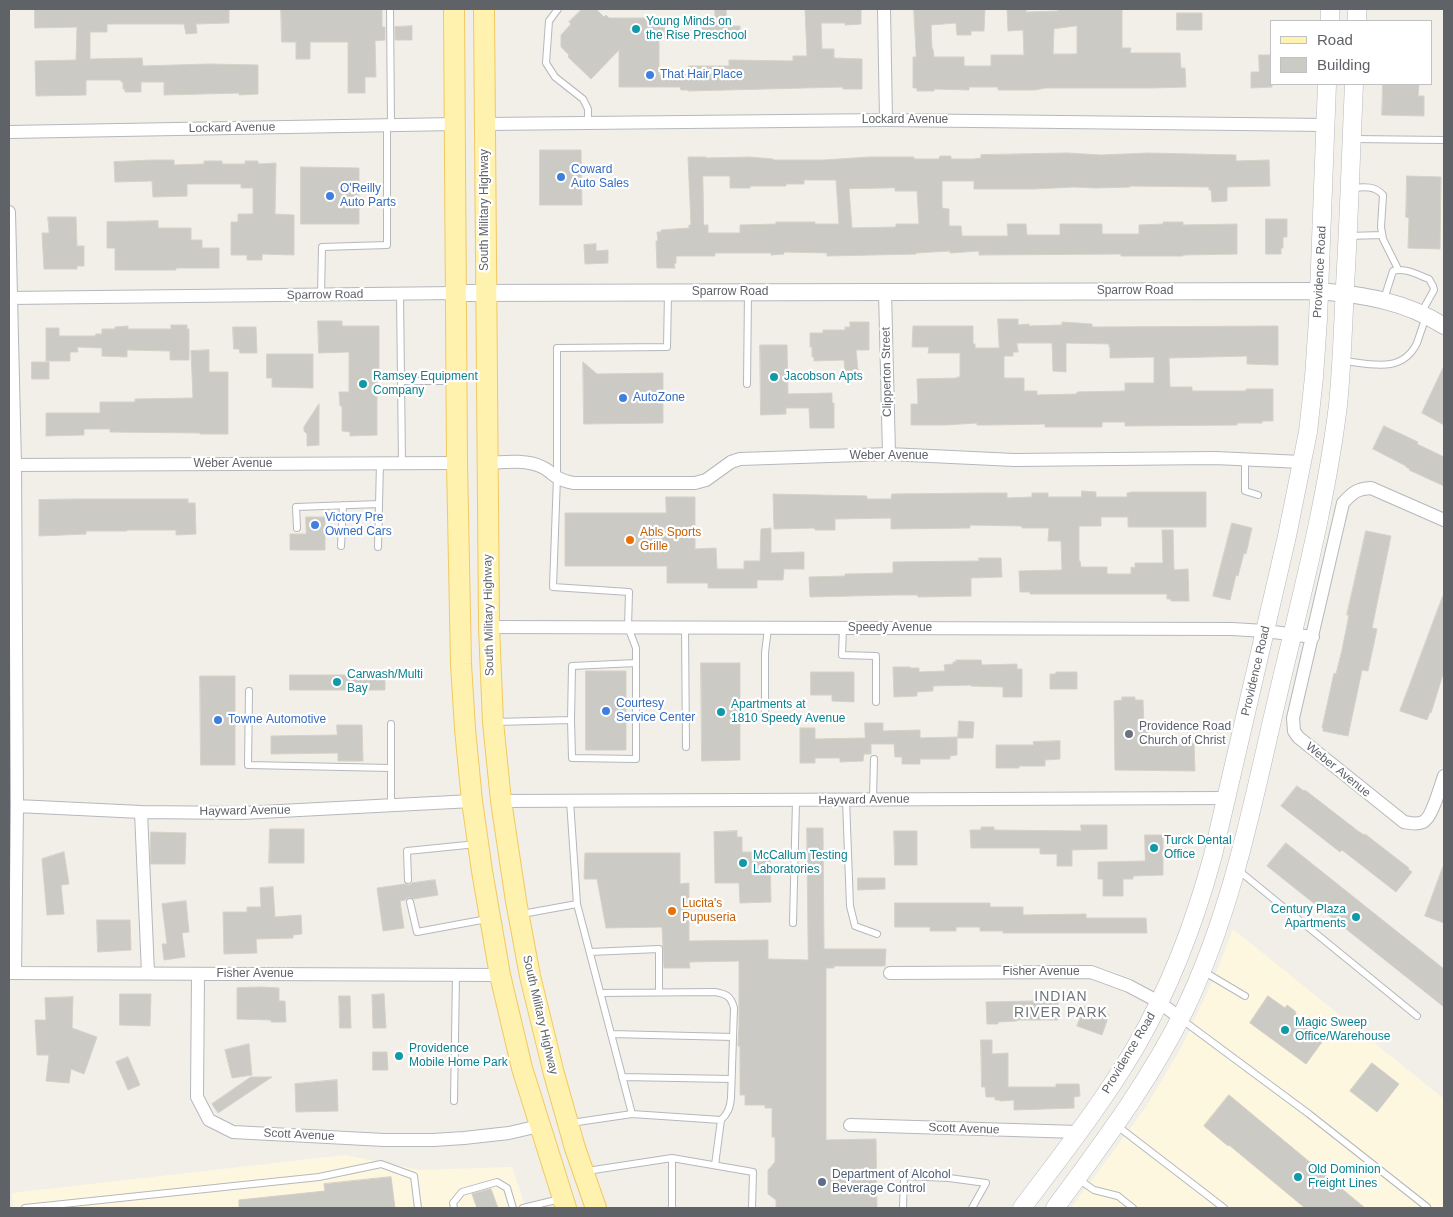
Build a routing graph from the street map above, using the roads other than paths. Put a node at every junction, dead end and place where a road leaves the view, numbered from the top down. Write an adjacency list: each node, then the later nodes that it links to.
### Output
1 (390, 9): 13 (lane)
2 (454, 9): 10 (main road)
3 (484, 9): 11 (main road, South Military Highway)
4 (558, 9): 9 (lane)
5 (884, 9): 8 (street)
6 (1327, 85): 12 (main road, Providence Road)
7 (1354, 85): 15 (main road, Providence Road)
8 (886, 120): 9 (street, Lockard Avenue); 12 (street, Lockard Avenue)
9 (588, 123): 11 (street, Lockard Avenue)
10 (456, 124): 13 (street, Lockard Avenue); 26 (main road)
11 (485, 124): 27 (main road, South Military Highway)
12 (1326, 124): 23 (main road, Providence Road)
13 (389, 125): 14 (street, Lockard Avenue); 30 (lane)
14 (9, 132)
15 (1352, 139): 16 (lane); 17 (main road, Providence Road)
16 (1444, 140)
17 (1350, 188): 19 (lane); 20 (main road, Providence Road)
18 (9, 212): 31 (street)
19 (1382, 235): 20 (lane); 21 (lane)
20 (1348, 236): 28 (main road, Providence Road)
21 (1398, 269): 32 (lane); 33 (lane)
22 (885, 291): 23 (street, Sparrow Road); 25 (street, Sparrow Road); 39 (street, Clipperton Street)
23 (1319, 291): 28 (street, Sparrow Road); 41 (main road, Providence Road)
24 (668, 292): 25 (street, Sparrow Road); 27 (street, Sparrow Road); 47 (lane)
25 (748, 292): 38 (lane)
26 (457, 293): 27 (street, Sparrow Road); 29 (street, Sparrow Road); 37 (main road)
27 (486, 293): 45 (main road, South Military Highway)
28 (1345, 293): 32 (street, Sparrow Road); 35 (main road, Providence Road)
29 (400, 294): 30 (street, Sparrow Road); 36 (lane)
30 (321, 295): 31 (street, Sparrow Road)
31 (10, 298): 46 (street)
32 (1384, 300): 33 (street, Sparrow Road)
33 (1424, 314): 34 (street, Sparrow Road); 35 (lane)
34 (1444, 326)
35 (1341, 361): 62 (main road, Providence Road)
36 (401, 381): 37 (lane); 43 (lane)
37 (457, 381): 44 (main road)
38 (747, 384)
39 (888, 454): 40 (street, Weber Avenue); 47 (street, Weber Avenue)
40 (1245, 460): 41 (street, Weber Avenue); 48 (lane)
41 (1302, 462): 61 (main road, Providence Road)
42 (380, 463): 43 (street, Weber Avenue); 46 (street, Weber Avenue); 49 (lane)
43 (402, 463): 44 (street, Weber Avenue)
44 (457, 463): 78 (main road)
45 (487, 463): 47 (street, Weber Avenue); 56 (main road, South Military Highway)
46 (12, 465): 55 (street)
47 (557, 477): 57 (lane)
48 (1258, 495)
49 (379, 504): 50 (lane); 54 (lane)
50 (343, 505): 52 (lane); 53 (lane)
51 (1444, 520): 63 (street, Weber Avenue)
52 (297, 528)
53 (341, 546)
54 (378, 547)
55 (12, 585): 83 (street)
56 (488, 627): 57 (street, Speedy Avenue); 69 (main road, South Military Highway)
57 (628, 627): 58 (street, Speedy Avenue); 64 (lane)
58 (685, 627): 59 (street, Speedy Avenue); 71 (lane)
59 (768, 628): 60 (street, Speedy Avenue); 67 (lane)
60 (843, 628): 61 (street, Speedy Avenue); 66 (lane)
61 (1265, 631): 62 (street, Speedy Avenue); 75 (main road, Providence Road)
62 (1292, 634): 63 (street); 86 (main road, Providence Road)
63 (1313, 637): 74 (street, Weber Avenue)
64 (636, 663): 68 (lane); 68 (lane)
65 (249, 691): 73 (lane)
66 (876, 702)
67 (766, 712)
68 (572, 720): 69 (lane)
69 (493, 722): 79 (main road, South Military Highway)
70 (391, 724): 73 (lane)
71 (686, 747)
72 (874, 759): 77 (lane)
73 (391, 768): 82 (lane)
74 (1444, 776)
75 (1227, 798): 77 (street, Hayward Avenue); 105 (main road, Providence Road)
76 (846, 800): 77 (street, Hayward Avenue); 81 (street, Hayward Avenue); 93 (lane)
77 (873, 800)
78 (472, 801): 82 (street, Hayward Avenue); 85 (main road)
79 (501, 801): 80 (street, Hayward Avenue); 90 (main road, South Military Highway)
80 (570, 801): 81 (street, Hayward Avenue); 89 (lane)
81 (796, 801): 92 (lane)
82 (391, 805): 84 (street, Hayward Avenue)
83 (13, 806): 84 (street, Hayward Avenue); 96 (street)
84 (142, 812): 97 (street)
85 (478, 844): 87 (lane); 91 (main road)
86 (1237, 869): 95 (main road, Providence Road); 106 (lane)
87 (408, 880)
88 (410, 902): 91 (lane)
89 (577, 904): 90 (lane); 94 (lane)
90 (518, 914): 115 (main road, South Military Highway)
91 (490, 918): 101 (main road)
92 (793, 923)
93 (877, 934)
94 (590, 952): 102 (lane); 103 (lane)
95 (1202, 971): 104 (lane); 107 (main road, Providence Road)
96 (12, 973): 97 (street, Fisher Avenue)
97 (148, 973): 99 (street, Fisher Avenue)
98 (890, 973): 105 (street, Fisher Avenue)
99 (198, 974): 100 (street, Fisher Avenue); 117 (street, Scott Avenue)
100 (456, 975): 101 (street, Fisher Avenue); 112 (lane)
101 (500, 975): 117 (main road)
102 (659, 992): 103 (lane); 109 (lane)
103 (600, 993): 108 (lane)
104 (1245, 996)
105 (1159, 1002): 107 (street, Fisher Avenue); 119 (main road, Providence Road)
106 (1418, 1016)
107 (1180, 1018): 116 (main road, Providence Road); 139 (lane)
108 (611, 1034): 109 (lane); 110 (lane)
109 (733, 1037): 111 (lane)
110 (622, 1077): 111 (lane); 113 (lane)
111 (732, 1079): 114 (lane)
112 (454, 1101)
113 (632, 1114): 114 (lane); 115 (lane)
114 (720, 1120): 121 (lane)
115 (568, 1124): 122 (main road, South Military Highway)
116 (1116, 1125): 123 (main road, Providence Road); 138 (lane)
117 (539, 1126): 124 (main road)
118 (850, 1126): 119 (street, Scott Avenue)
119 (1078, 1132): 135 (main road, Providence Road)
120 (672, 1158): 121 (lane); 122 (lane); 131 (lane)
121 (715, 1165): 132 (lane)
122 (583, 1171): 130 (main road, South Military Highway)
123 (1077, 1178): 136 (main road, Providence Road); 137 (lane)
124 (565, 1203): 129 (lane)
125 (24, 1208): 126 (lane)
126 (418, 1208)
127 (454, 1208): 128 (lane)
128 (513, 1208)
129 (523, 1208)
130 (596, 1208)
131 (672, 1208)
132 (752, 1208)
133 (903, 1208): 134 (lane)
134 (972, 1208)
135 (1022, 1208)
136 (1055, 1208)
137 (1133, 1208)
138 (1224, 1208)
139 (1425, 1208)

